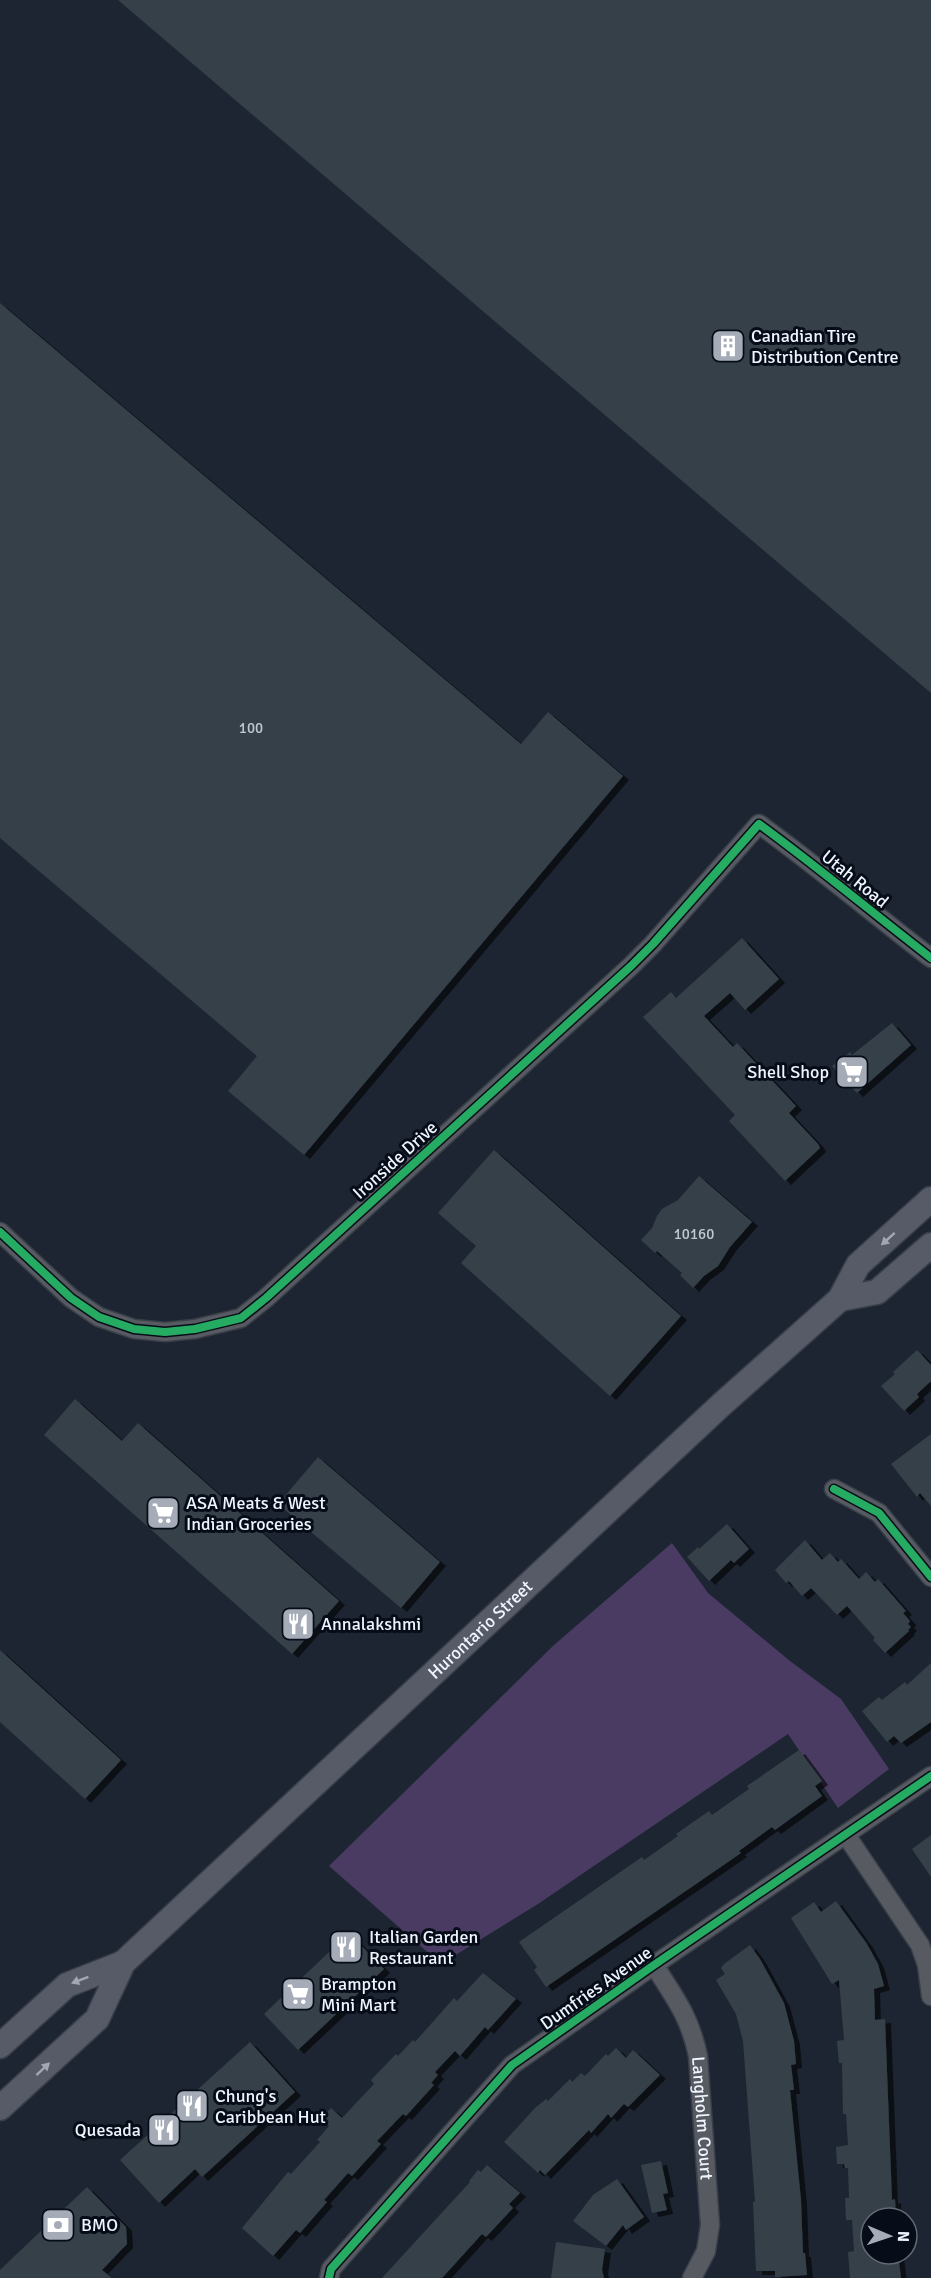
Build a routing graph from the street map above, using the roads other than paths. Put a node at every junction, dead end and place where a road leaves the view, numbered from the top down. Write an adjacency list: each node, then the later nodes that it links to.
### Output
1 (759, 824): 2 (street, Utah Road); 4 (street, Ironside Drive)
2 (931, 958)
3 (931, 1199): 6 (main road, Hurontario Street, one-way to 6)
4 (0, 1232)
5 (931, 1245): 6 (main road)
6 (840, 1299): 11 (main road, Hurontario Street)
7 (834, 1489): 8 (street)
8 (931, 1577)
9 (931, 1776): 10 (street, Dumfries Avenue)
10 (846, 1835): 12 (street, Dumfries Avenue); 13 (street)
11 (123, 1963): 14 (main road, Hurontario Street, one-way to 14); 15 (main road, Hurontario Street, one-way to 11)
12 (654, 1965): 16 (street, Dumfries Avenue); 17 (street, Langholm Court)
13 (931, 1996)
14 (0, 2046)
15 (0, 2108)
16 (329, 2278)
17 (692, 2278)

